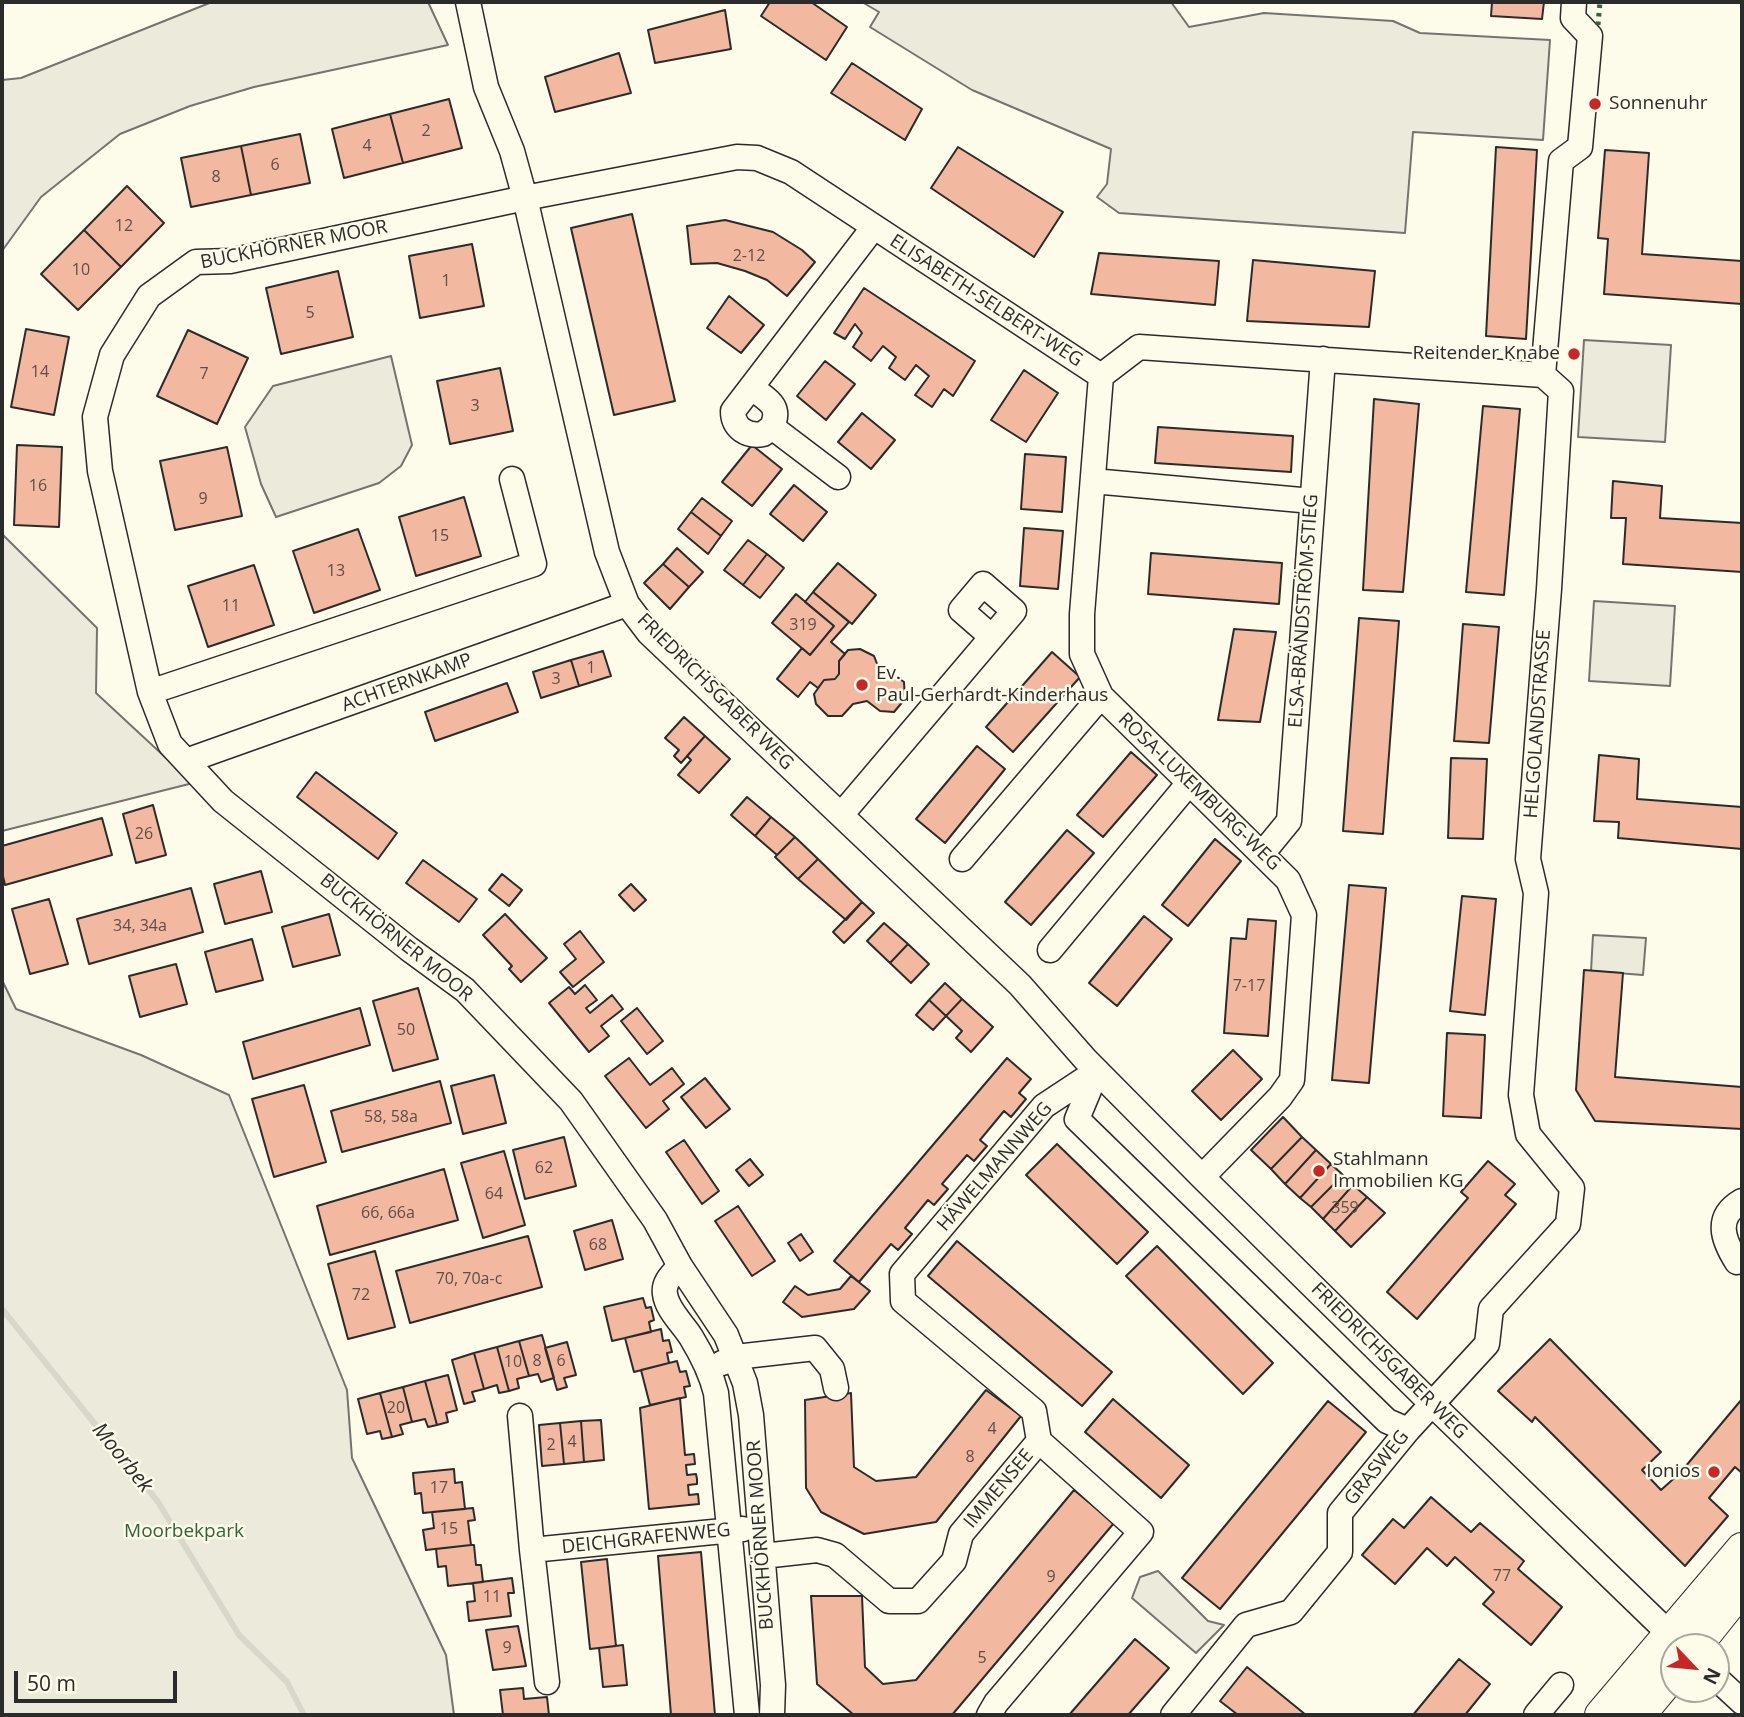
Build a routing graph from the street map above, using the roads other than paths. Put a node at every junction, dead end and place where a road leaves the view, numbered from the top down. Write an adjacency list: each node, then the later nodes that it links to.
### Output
1 (468, 2): 3 (street, FRIEDRICHSGABER WEG)
2 (1574, 2): 6 (street)
3 (525, 198): 4 (street, ELISABETH-SELBERT-WEG); 14 (street, FRIEDRICHSGABER WEG); 16 (street, BUCKHÖRNER MOOR)
4 (873, 228): 7 (street, ELISABETH-SELBERT-WEG); 8 (street)
5 (1323, 359): 6 (street, ELISABETH-SELBERT-WEG); 7 (street, ELISABETH-SELBERT-WEG); 13 (street, ELSA-BRÄNDSTRÖM-STIEG)
6 (1543, 375): 34 (street, HELGOLANDSTRASSE)
7 (1101, 376): 12 (street, ROSA-LUXEMBURG-WEG)
8 (752, 388): 9 (street); 9 (street)
9 (772, 427): 10 (street)
10 (838, 477)
11 (512, 479): 17 (street)
12 (1093, 481): 13 (street); 18 (street, ROSA-LUXEMBURG-WEG)
13 (1312, 501): 23 (street, ELSA-BRÄNDSTRÖM-STIEG)
14 (627, 604): 20 (street, ACHTERNKAMP); 22 (street, FRIEDRICHSGABER WEG)
15 (992, 637): 22 (street)
16 (142, 657): 17 (street, BUCKHÖRNER MOOR); 19 (street)
17 (150, 692): 19 (street, BUCKHÖRNER MOOR)
18 (1101, 696): 21 (street, ROSA-LUXEMBURG-WEG); 24 (street)
19 (166, 733): 20 (street, BUCKHÖRNER MOOR)
20 (186, 761): 30 (street, BUCKHÖRNER MOOR)
21 (1189, 783): 23 (street, ROSA-LUXEMBURG-WEG); 25 (street)
22 (841, 815): 26 (street, FRIEDRICHSGABER WEG)
23 (1262, 853): 27 (street, ROSA-LUXEMBURG-WEG)
24 (962, 859)
25 (1050, 950)
26 (1097, 1071): 27 (street, FRIEDRICHSGABER WEG); 36 (street, FRIEDRICHSGABER WEG); 37 (street, HÄWELMANNWEG)
27 (1202, 1177): 34 (street, FRIEDRICHSGABER WEG)
28 (1742, 1201): 29 (street)
29 (1737, 1262)
30 (680, 1266): 31 (street, BUCKHÖRNER MOOR); 32 (street, BUCKHÖRNER MOOR)
31 (736, 1357): 32 (street); 33 (street); 38 (street, BUCKHÖRNER MOOR)
32 (708, 1368): 39 (street, BUCKHÖRNER MOOR)
33 (836, 1388)
34 (1432, 1404): 36 (street, GRASWEG); 44 (street, FRIEDRICHSGABER WEG)
35 (520, 1416): 41 (street)
36 (1408, 1430): 54 (street, GRASWEG)
37 (1039, 1441): 42 (street, IMMENSEE); 53 (street)
38 (761, 1527): 39 (street, DEICHGRAFENWEG); 42 (street, BUCKHÖRNER MOOR)
39 (729, 1531): 41 (street, DEICHGRAFENWEG); 51 (street, BUCKHÖRNER MOOR)
40 (1742, 1549): 45 (main road)
41 (532, 1550): 48 (street)
42 (763, 1556): 52 (street, BUCKHÖRNER MOOR)
43 (1742, 1588): 46 (main road)
44 (1672, 1633)
45 (1689, 1633)
46 (1694, 1633)
47 (1660, 1663): 56 (main road)
48 (547, 1682)
49 (1560, 1685): 55 (street)
50 (1660, 1690): 57 (main road)
51 (747, 1715)
52 (772, 1715)
53 (989, 1715)
54 (1173, 1715)
55 (1536, 1715)
56 (1601, 1715)
57 (1639, 1715)

